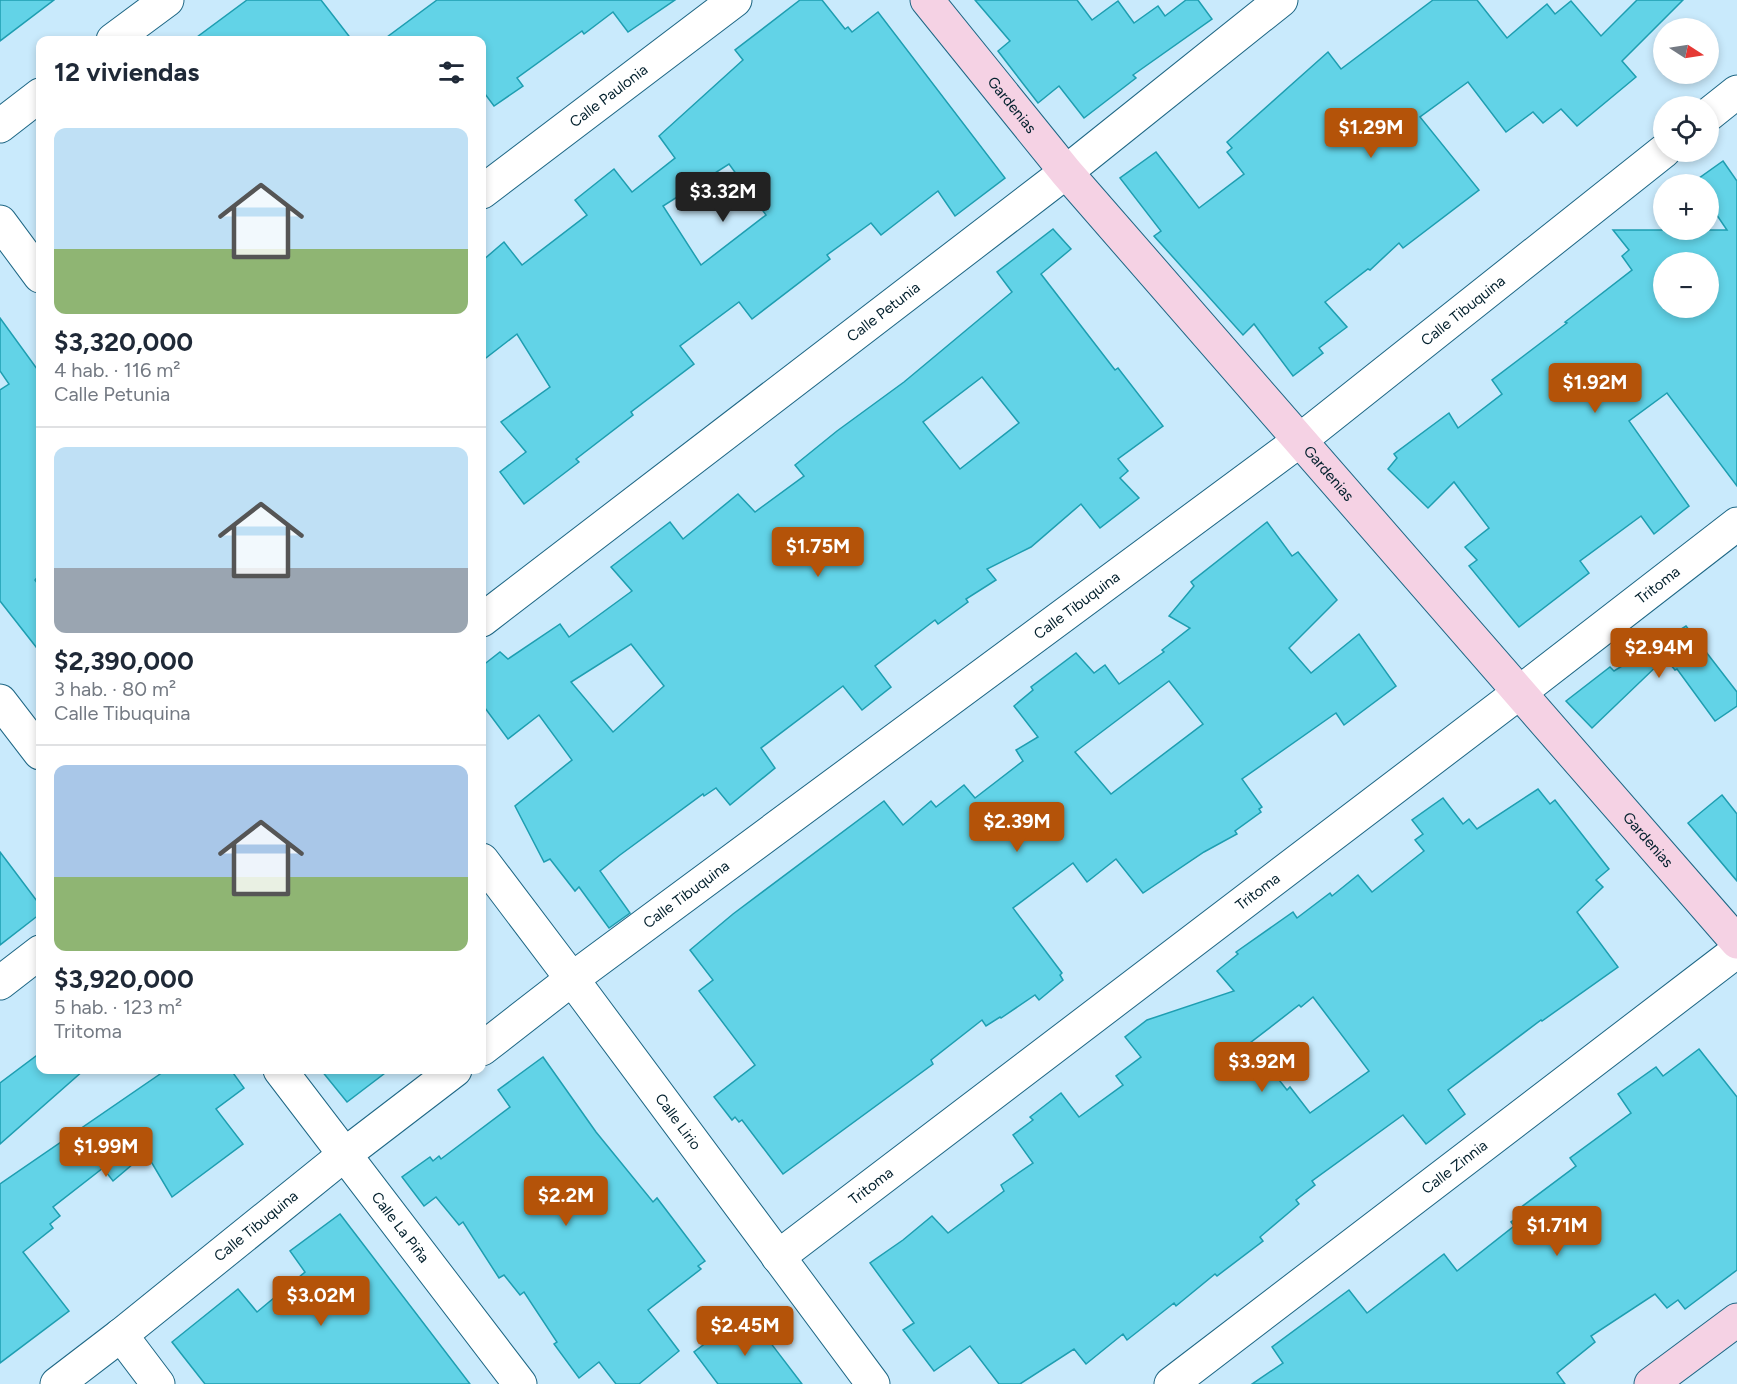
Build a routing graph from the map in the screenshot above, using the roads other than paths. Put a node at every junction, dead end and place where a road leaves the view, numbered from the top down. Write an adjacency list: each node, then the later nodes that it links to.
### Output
1 (167, 0): 5 (street)
2 (735, 0): 12 (street, Calle Paulonia)
3 (927, 0): 11 (street, Gardenias)
4 (1281, 0): 11 (street, Calle Petunia)
5 (118, 36)
6 (1737, 92): 8 (street)
7 (36, 99): 9 (street)
8 (1719, 106)
9 (0, 126)
10 (1653, 160): 15 (street, Calle Tibuquina)
11 (1065, 172): 15 (street, Gardenias); 17 (street, Calle Petunia)
12 (486, 189)
13 (0, 222): 14 (street)
14 (36, 271)
15 (1299, 441): 18 (street, Gardenias); 25 (street, Calle Tibuquina)
16 (1737, 524): 18 (street, Tritoma)
17 (486, 617)
18 (1520, 692): 22 (street, Gardenias); 31 (street, Tritoma)
19 (0, 701): 20 (street)
20 (36, 748)
21 (486, 865): 25 (street, Calle Lirio)
22 (1737, 942)
23 (1737, 951): 38 (street, Calle Zinnia)
24 (36, 955): 26 (street)
25 (572, 979): 27 (street, Calle Tibuquina); 31 (street, Calle Lirio)
26 (0, 983)
27 (486, 1046)
28 (283, 1074): 30 (street, Calle La Piña)
29 (450, 1074): 30 (street, Calle Tibuquina)
30 (344, 1155): 33 (street, Calle Tibuquina); 36 (street, Calle La Piña)
31 (778, 1257): 37 (street, Calle Lirio)
32 (1737, 1320): 39 (street)
33 (121, 1335): 34 (street, Calle Tibuquina); 35 (street)
34 (57, 1384)
35 (158, 1384)
36 (519, 1384)
37 (873, 1384)
38 (1171, 1384)
39 (1651, 1384)

